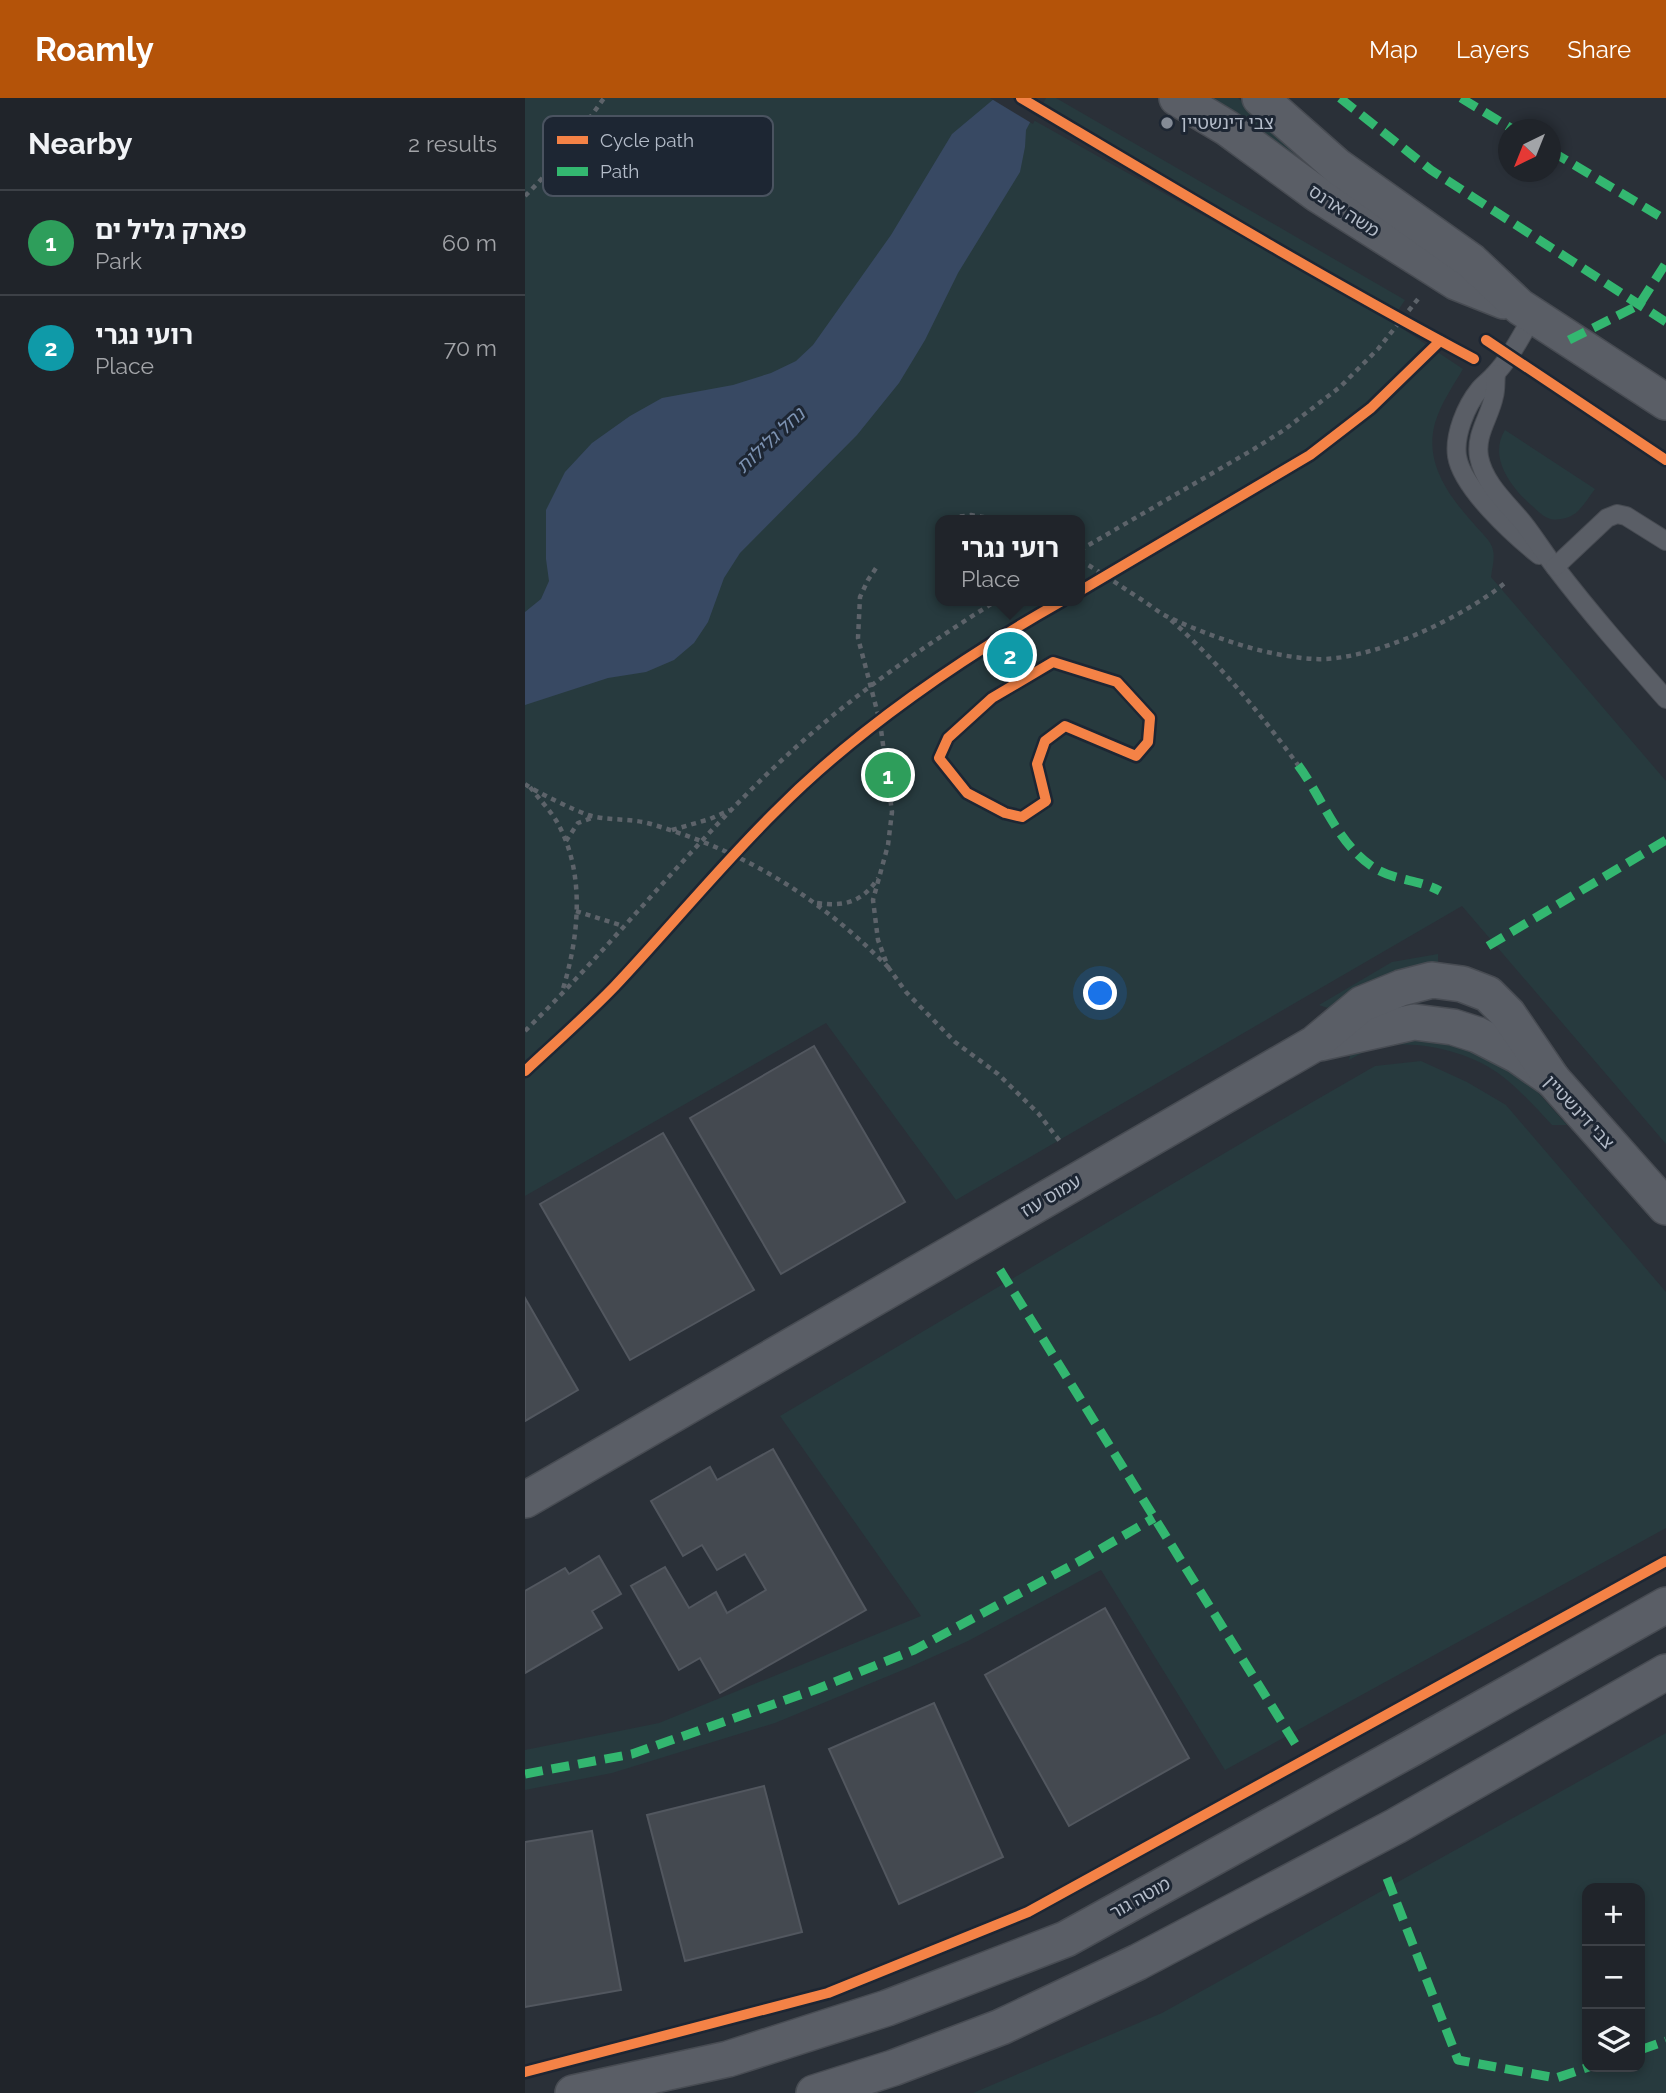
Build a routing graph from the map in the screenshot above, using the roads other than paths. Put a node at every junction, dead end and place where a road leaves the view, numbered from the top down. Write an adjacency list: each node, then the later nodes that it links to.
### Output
1 (1177, 98): 3 (street, משה ארנס)
2 (1260, 98): 3 (street, משה ארנס)
3 (1526, 312): 4 (street, משה ארנס); 6 (lane)
4 (1666, 402)
5 (1666, 541): 6 (lane)
6 (1555, 568): 7 (lane)
7 (1666, 699)
8 (1553, 1080): 9 (street, צבי דינשטיין); 10 (street, עמוס עוז)
9 (1666, 1207)
10 (525, 1500)
11 (1666, 1605): 13 (street, מוטה גור)
12 (1666, 1672): 14 (street)
13 (573, 2093)
14 (814, 2093)

